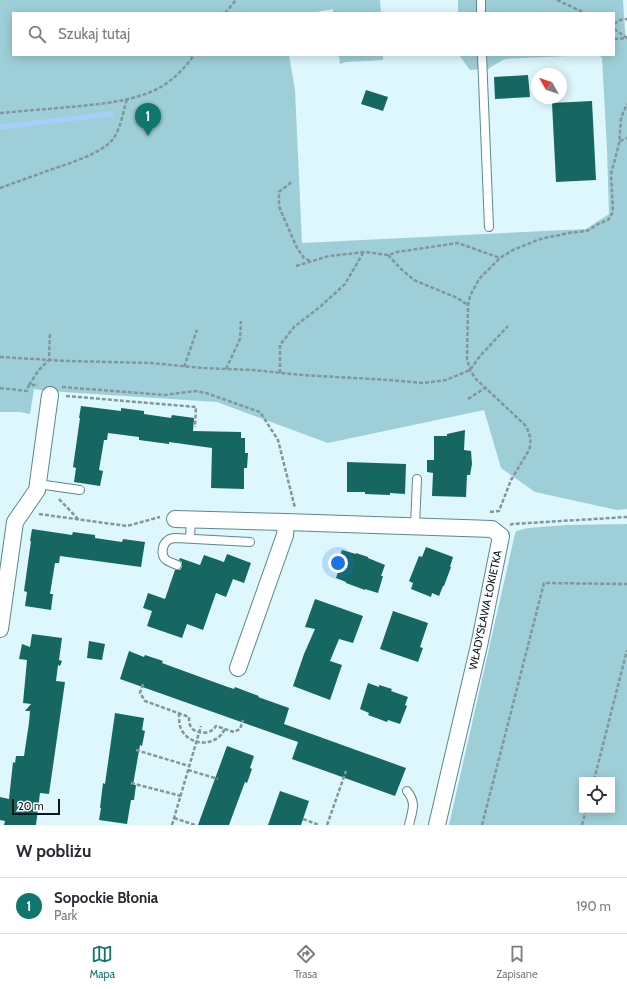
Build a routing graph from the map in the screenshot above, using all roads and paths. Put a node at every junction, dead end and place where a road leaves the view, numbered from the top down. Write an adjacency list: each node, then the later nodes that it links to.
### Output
1 (236, 0): 4 (path)
2 (481, 0): 5 (lane)
3 (557, 0): 6 (path)
4 (226, 12)
5 (481, 12)
6 (583, 12)
7 (627, 19): 8 (path)
8 (615, 23)
9 (615, 30): 10 (path)
10 (615, 39)
11 (193, 56): 13 (path)
12 (482, 56): 20 (lane)
13 (127, 99): 15 (path); 19 (path)
14 (627, 104): 17 (path)
15 (0, 113)
16 (627, 138): 17 (path)
17 (620, 141): 23 (path)
18 (291, 182): 24 (path)
19 (0, 188)
20 (489, 227)
21 (363, 252): 22 (path); 24 (path); 36 (path)
22 (388, 255): 23 (path); 26 (path)
23 (500, 258): 26 (path)
24 (311, 261): 25 (path)
25 (296, 266)
26 (468, 305): 35 (path)
27 (241, 321): 34 (path)
28 (508, 326): 35 (path)
29 (197, 330): 33 (path)
30 (50, 333): 32 (path)
31 (0, 356): 32 (path)
32 (48, 360): 33 (path); 37 (path)
33 (184, 367): 34 (path)
34 (226, 369): 36 (path)
35 (470, 370): 36 (path); 39 (path)
36 (280, 373)
37 (29, 385): 40 (path); 41 (path)
38 (0, 388): 41 (path)
39 (485, 388): 43 (path); 54 (path)
40 (50, 389): 44 (path); 46 (street); 52 (path)
41 (27, 391): 42 (path)
42 (34, 392)
43 (468, 399)
44 (195, 428)
45 (417, 479): 53 (lane)
46 (42, 485): 47 (lane); 48 (street); 51 (path)
47 (80, 490)
48 (22, 512): 51 (path); 60 (street)
49 (627, 517): 55 (path)
50 (183, 519): 51 (path); 52 (street, WŁADYSŁAWA ŁOKIETKA); 56 (lane)
51 (79, 520)
52 (292, 522): 53 (street, WŁADYSŁAWA ŁOKIETKA); 62 (street)
53 (415, 526): 54 (street, WŁADYSŁAWA ŁOKIETKA)
54 (483, 529): 55 (street, WŁADYSŁAWA ŁOKIETKA)
55 (501, 536): 87 (street, WŁADYSŁAWA ŁOKIETKA)
56 (190, 538): 57 (lane); 58 (lane)
57 (250, 542)
58 (177, 565)
59 (627, 584): 88 (path)
60 (0, 629)
61 (627, 650): 74 (path)
62 (238, 668)
63 (143, 684): 64 (path)
64 (179, 713): 68 (path); 69 (path)
65 (243, 720): 67 (path)
66 (202, 726): 68 (path)
67 (225, 729): 68 (path); 69 (path)
68 (200, 732): 69 (path)
69 (196, 742): 71 (path)
70 (136, 750): 71 (path)
71 (189, 766): 72 (path)
72 (188, 770): 75 (path); 78 (path)
73 (346, 771): 85 (path)
74 (595, 777)
75 (218, 779)
76 (131, 783): 78 (path)
77 (408, 791): 86 (lane)
78 (181, 796): 80 (path)
79 (585, 813): 89 (path)
80 (174, 818): 82 (path); 83 (path)
81 (303, 819): 84 (path)
82 (172, 825)
83 (195, 825)
84 (319, 825)
85 (327, 825)
86 (409, 825)
87 (437, 825)
88 (482, 825)
89 (582, 825)

